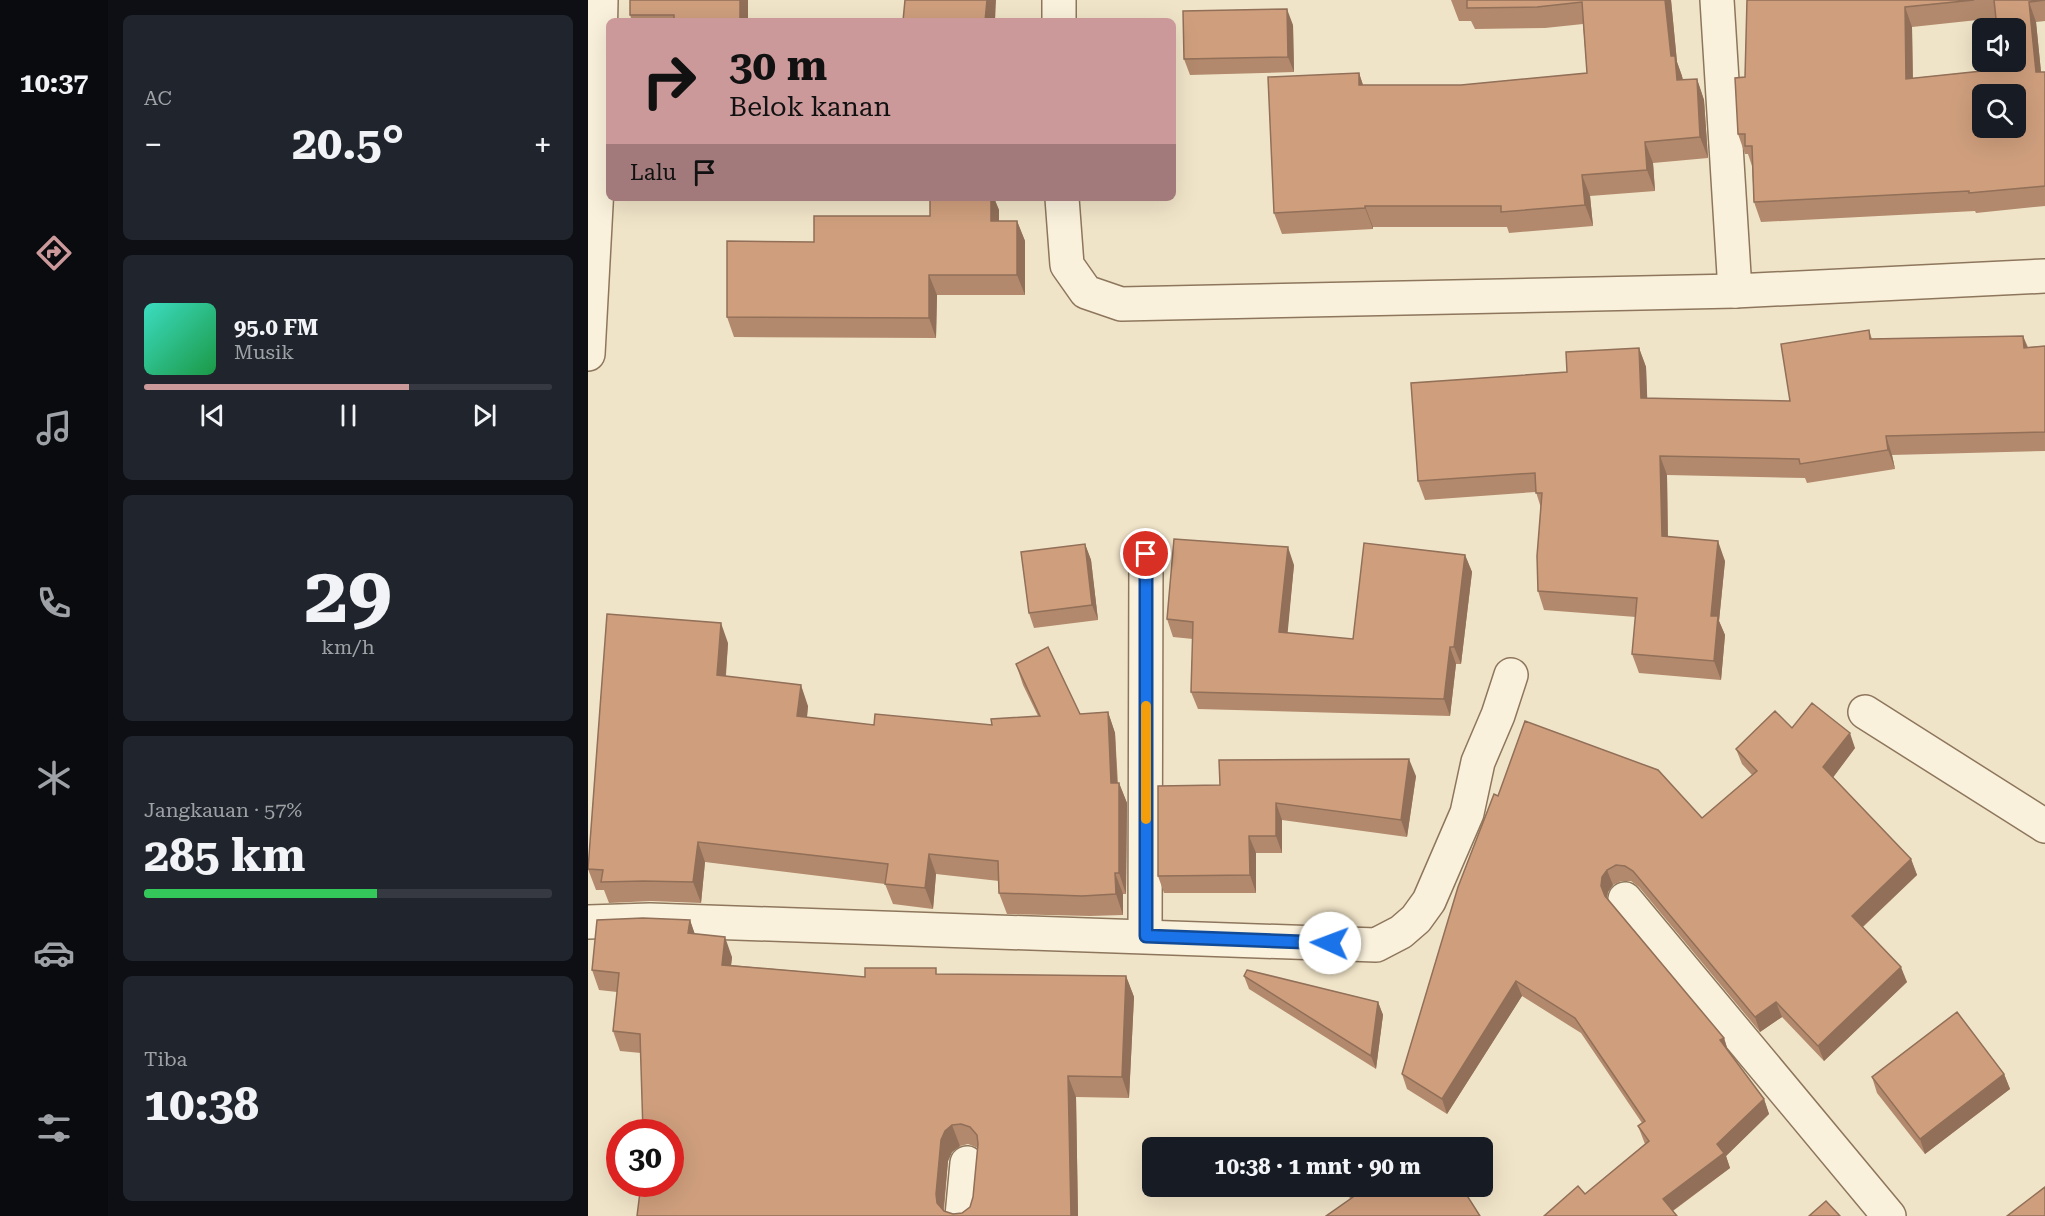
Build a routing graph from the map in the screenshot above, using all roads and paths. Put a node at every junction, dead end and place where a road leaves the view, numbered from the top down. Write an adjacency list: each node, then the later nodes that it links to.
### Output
1 (601, 0): 5 (street)
2 (1059, 0): 4 (street)
3 (1717, 0): 8 (street)
4 (1059, 18)
5 (603, 186): 9 (street)
6 (1062, 201): 8 (street)
7 (2045, 276): 8 (street)
8 (1735, 291)
9 (588, 354)
10 (1146, 554): 16 (street)
11 (1511, 675): 16 (street)
12 (1865, 712): 13 (street)
13 (2045, 826)
14 (1625, 899): 19 (street)
15 (588, 922): 16 (street)
16 (1146, 936)
17 (966, 1163): 18 (street)
18 (962, 1216)
19 (1888, 1216)

